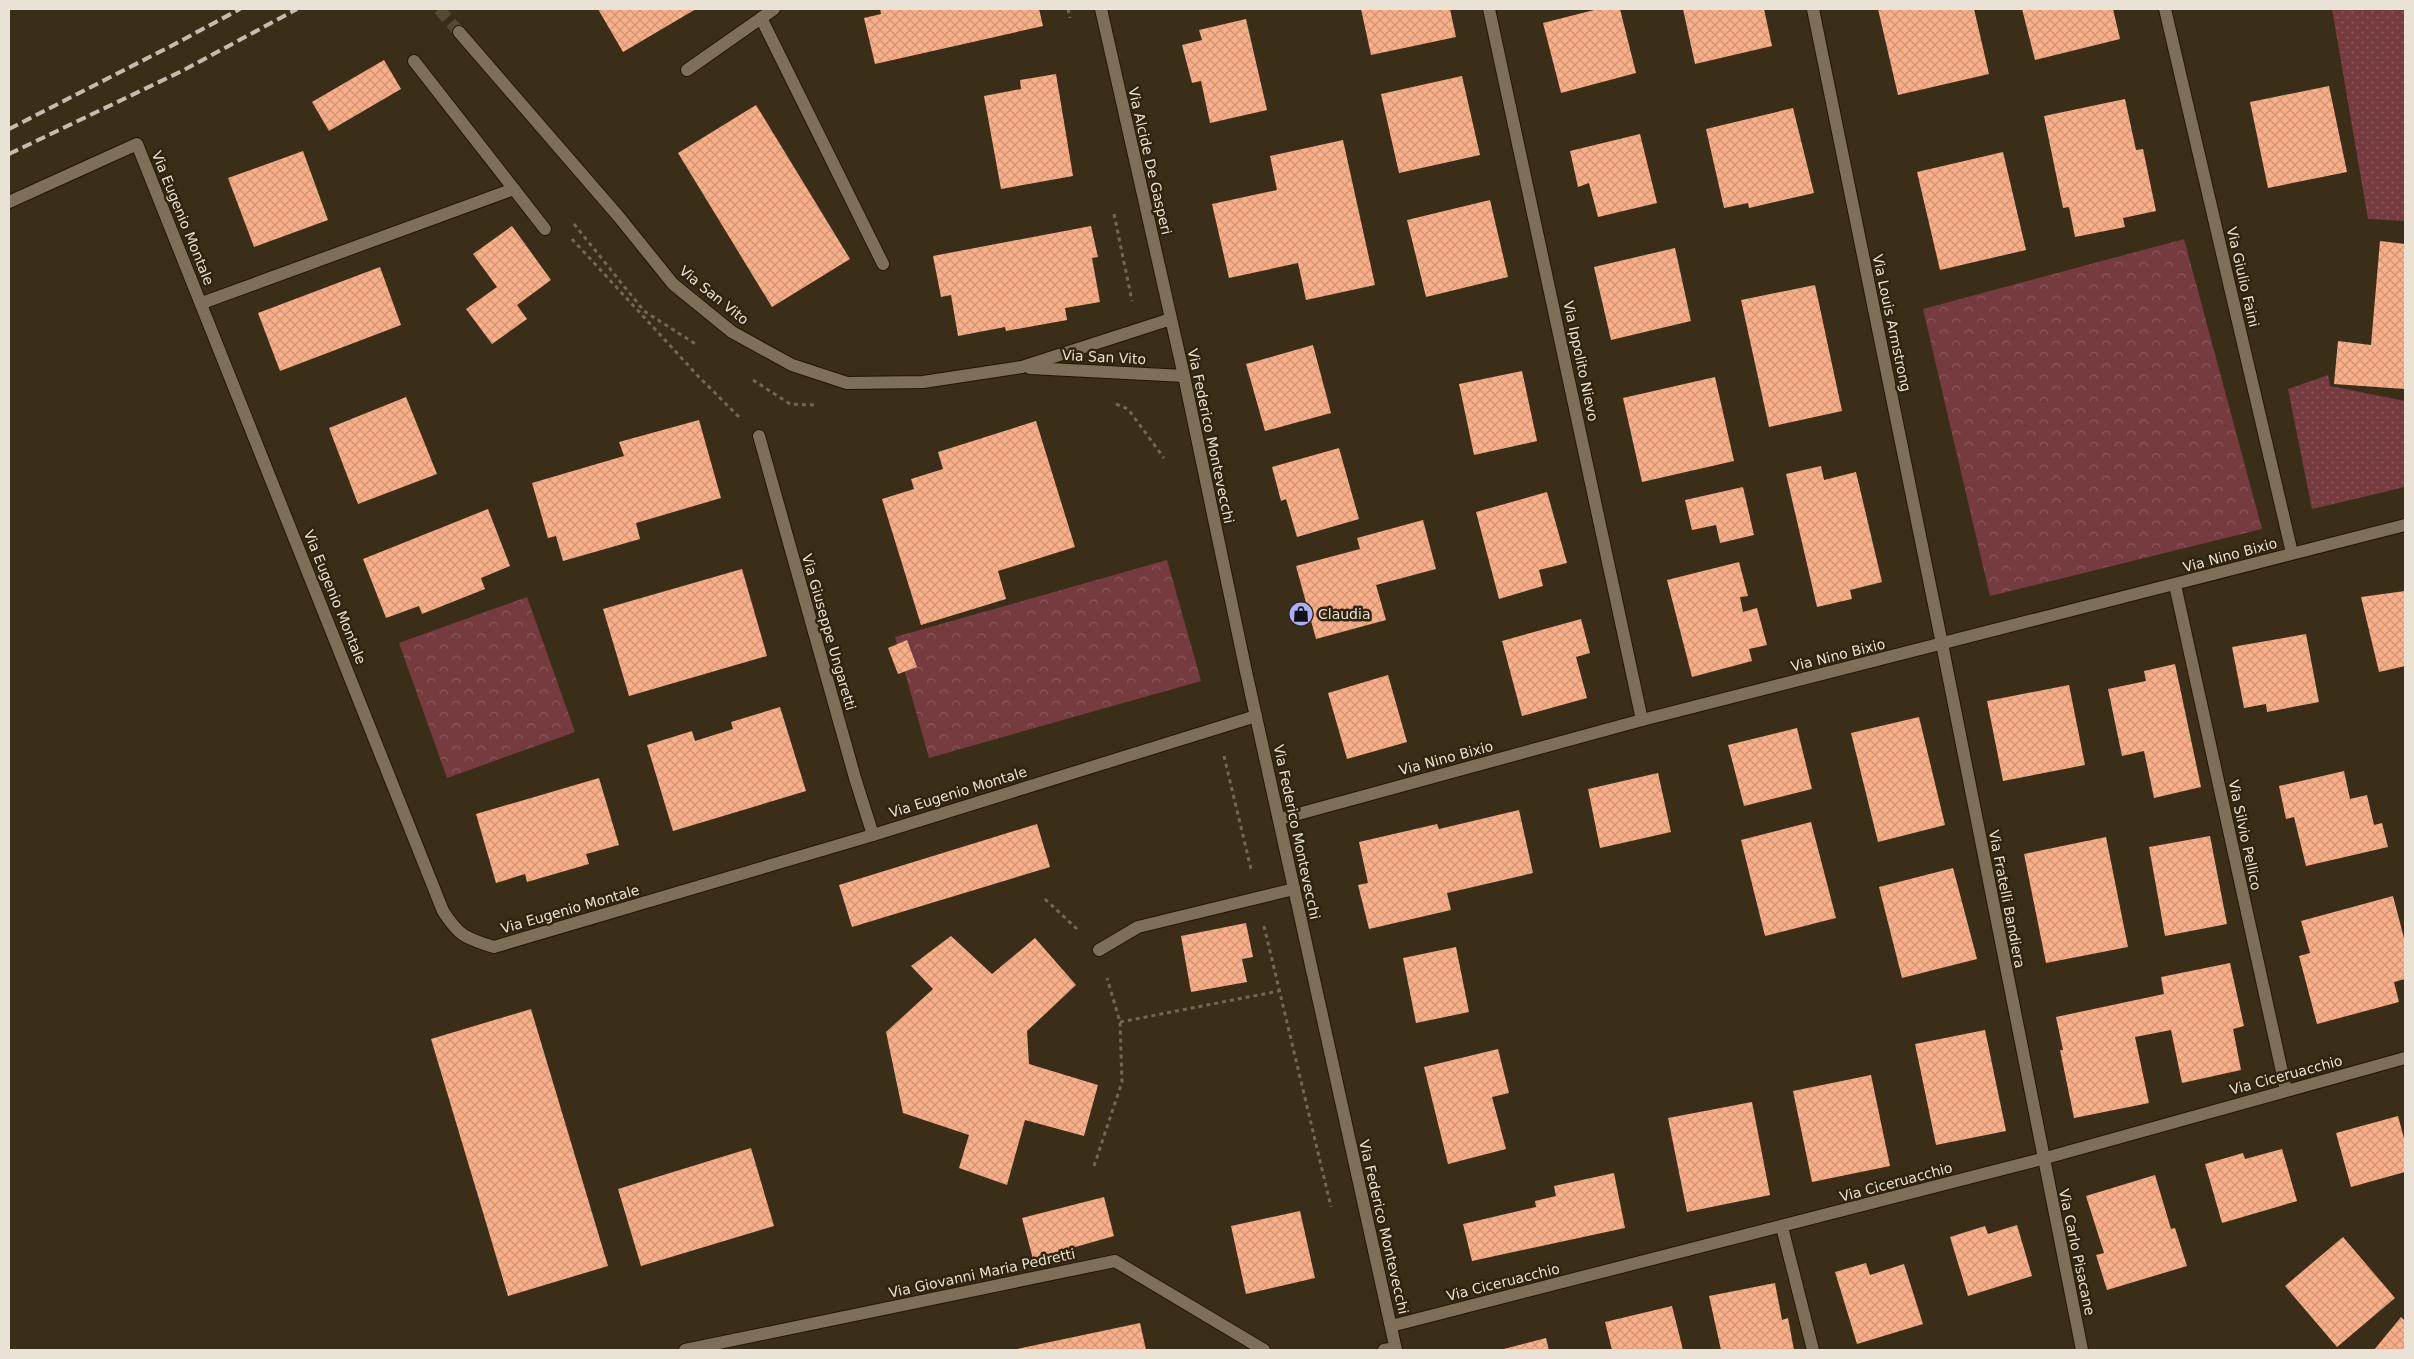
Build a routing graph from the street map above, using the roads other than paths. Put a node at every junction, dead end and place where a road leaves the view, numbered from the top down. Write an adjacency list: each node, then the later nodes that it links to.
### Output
1 (774, 9): 6 (street)
2 (1101, 9): 15 (street, Via Alcide De Gasperi)
3 (1489, 9): 24 (street, Via Ippolito Nievo)
4 (1813, 9): 22 (street, Via Louis Armstrong)
5 (2165, 9): 20 (street, Via Giulio Faini)
6 (761, 18): 9 (street); 13 (street)
7 (459, 32): 16 (street, Via San Vito)
8 (414, 61): 10 (street)
9 (687, 70)
10 (514, 189): 12 (street); 14 (street, Via Eugenio Montale)
11 (9, 202): 14 (street, Via Eugenio Montale)
12 (545, 228)
13 (883, 264)
14 (202, 303): 26 (street, Via Eugenio Montale)
15 (1170, 320): 16 (street, Via San Vito); 17 (street, Via Federico Montevecchi)
16 (1022, 367): 17 (street, Via San Vito)
17 (1184, 376): 23 (street, Via Federico Montevecchi)
18 (759, 436): 26 (street, Via Giuseppe Ungaretti)
19 (2405, 525): 20 (street, Via Nino Bixio)
20 (2292, 553): 21 (street, Via Nino Bixio)
21 (2175, 586): 22 (street, Via Nino Bixio); 30 (street, Via Silvio Pellico)
22 (1942, 644): 24 (street, Via Nino Bixio); 31 (street, Via Fratelli Bandiera)
23 (1256, 716): 25 (street, Via Federico Montevecchi); 26 (street, Via Eugenio Montale)
24 (1642, 720): 25 (street, Via Nino Bixio)
25 (1280, 819): 27 (street, Via Federico Montevecchi)
26 (873, 834)
27 (1294, 889): 28 (street); 33 (street, Via Federico Montevecchi)
28 (1099, 950)
29 (2405, 1058): 30 (street, Via Ciceruacchio)
30 (2286, 1090): 31 (street, Via Ciceruacchio)
31 (2042, 1159): 32 (street, Via Ciceruacchio); 38 (street, Via Carlo Pisacane)
32 (1782, 1227): 33 (street, Via Ciceruacchio); 37 (street)
33 (1391, 1326): 34 (street, Via Federico Montevecchi)
34 (1392, 1349)
35 (685, 1350): 36 (street, Via Giovanni Maria Pedretti)
36 (1264, 1350)
37 (1813, 1350)
38 (2082, 1350)

